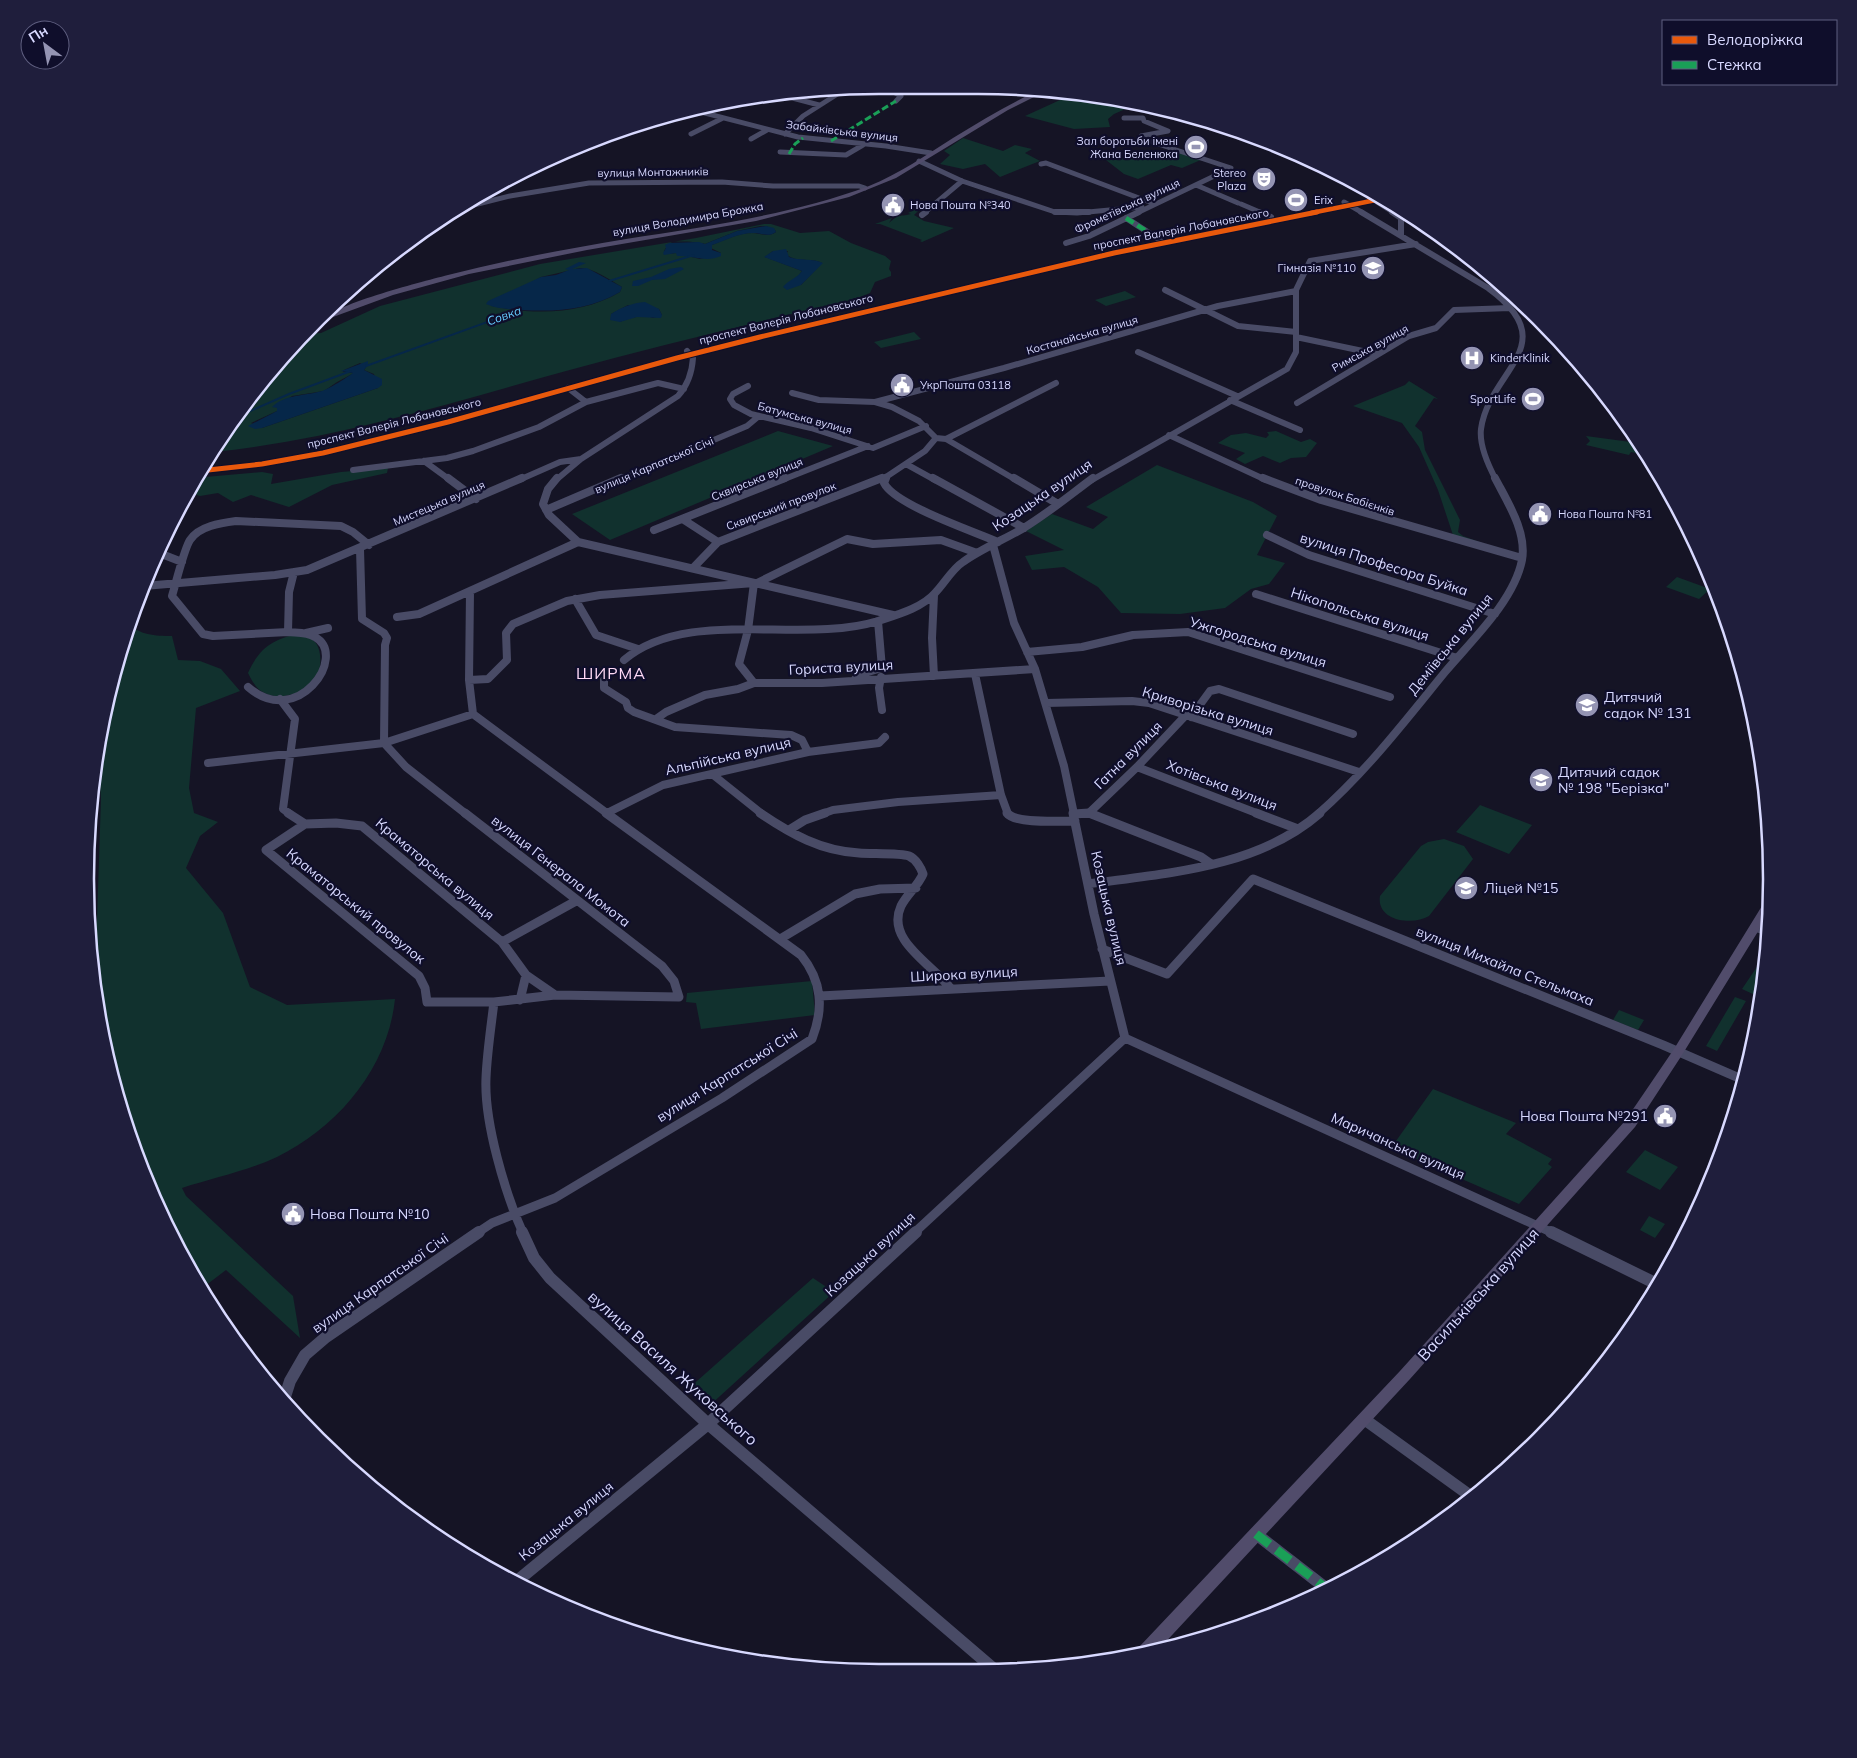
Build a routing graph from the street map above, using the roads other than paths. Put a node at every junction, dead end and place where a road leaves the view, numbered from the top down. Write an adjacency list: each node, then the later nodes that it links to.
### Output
1 (897, 94): 5 (street)
2 (836, 95): 6 (street)
3 (1032, 95): 17 (main road, вулиця Володимира Брожка)
4 (794, 98): 6 (street)
5 (896, 101)
6 (820, 105): 12 (street)
7 (707, 114): 8 (street, Забайківська вулиця)
8 (723, 118): 10 (street, Забайківська вулиця); 11 (street)
9 (1124, 118): 22 (street, Фрометівська вулиця)
10 (767, 130): 12 (street, Забайківська вулиця); 14 (street)
11 (691, 134)
12 (785, 134): 13 (street, Забайківська вулиця)
13 (803, 138): 15 (street, Забайківська вулиця); 18 (street)
14 (751, 139)
15 (863, 144): 17 (street, Забайківська вулиця); 18 (street)
16 (780, 152): 18 (street)
17 (931, 153): 19 (main road, вулиця Володимира Брожка)
18 (789, 154)
19 (919, 161): 21 (street); 24 (main road, вулиця Володимира Брожка)
20 (1041, 164): 29 (street)
21 (962, 181): 31 (street); 33 (street)
22 (1196, 185): 29 (street, Фрометівська вулиця); 34 (street, Фрометівська вулиця)
23 (846, 186): 24 (street, вулиця Монтажників); 25 (street); 27 (street, вулиця Монтажників)
24 (865, 188): 25 (main road, вулиця Володимира Брожка)
25 (851, 193): 46 (main road, вулиця Володимира Брожка)
26 (1371, 199): 28 (main road, проспект Валерія Лобановського)
27 (478, 204)
28 (1346, 204): 34 (main road, проспект Валерія Лобановського); 37 (street, Деміївська вулиця); 48 (main road, проспект Валерія Лобановського)
29 (1152, 205): 31 (street); 32 (street, Фрометівська вулиця)
30 (1383, 207): 36 (street)
31 (1122, 209): 32 (street)
32 (1135, 213): 35 (street, Фрометівська вулиця)
33 (922, 215)
34 (1270, 217): 39 (main road, проспект Валерія Лобановського)
35 (1126, 218): 39 (street); 40 (street, Фрометівська вулиця)
36 (1395, 219): 37 (street); 38 (street)
37 (1373, 220): 38 (street, Деміївська вулиця)
38 (1401, 235): 41 (street, Деміївська вулиця)
39 (1160, 240): 48 (main road, проспект Валерія Лобановського)
40 (1066, 244)
41 (1416, 244): 43 (street, Козацька вулиця); 44 (street, Деміївська вулиця)
42 (1166, 290): 45 (street)
43 (1296, 290): 45 (street, Костанайська вулиця); 47 (street, Козацька вулиця)
44 (1510, 308): 50 (street, Римська вулиця); 88 (street, Деміївська вулиця)
45 (1204, 310): 47 (street); 59 (street, Костанайська вулиця)
46 (334, 315)
47 (1296, 334): 50 (street); 56 (street, Козацька вулиця)
48 (689, 352): 53 (main road, проспект Валерія Лобановського); 54 (street); 71 (main road, проспект Валерія Лобановського)
49 (1138, 352): 56 (street)
50 (1377, 354): 60 (street, Римська вулиця)
51 (1056, 383): 66 (street)
52 (748, 386): 61 (street, Батумська вулиця)
53 (568, 388): 58 (street); 72 (main road, проспект Валерія Лобановського)
54 (684, 389): 58 (street); 68 (street, Мистецька вулиця)
55 (792, 393): 59 (street)
56 (1237, 396): 57 (street, Козацька вулиця)
57 (1230, 400): 63 (street); 64 (street, Козацька вулиця)
58 (586, 402): 69 (street)
59 (875, 402): 62 (street)
60 (1297, 403)
61 (760, 416): 67 (street, Батумська вулиця); 77 (street, вулиця Карпатської Січі)
62 (926, 426): 65 (street); 67 (street, Сквирська вулиця)
63 (1300, 430)
64 (1169, 435): 76 (street, Козацька вулиця); 88 (street, провулок Бабієнків)
65 (936, 438): 66 (street); 70 (street, Сквирський провулок)
66 (946, 439): 76 (street)
67 (870, 447): 78 (street, Сквирська вулиця)
68 (581, 458): 75 (street, Мистецька вулиця); 77 (street)
69 (424, 461): 73 (street); 75 (street)
70 (906, 464): 74 (street, Сквирський провулок); 79 (street)
71 (212, 466)
72 (209, 470)
73 (353, 470)
74 (886, 477): 83 (street, Сквирський провулок); 84 (street)
75 (476, 499): 85 (street, Мистецька вулиця)
76 (1058, 504): 79 (street, Козацька вулиця)
77 (546, 510): 82 (street)
78 (684, 520): 80 (street, Сквирська вулиця); 83 (street)
79 (1024, 528): 84 (street, Козацька вулиця)
80 (654, 530)
81 (1267, 535): 99 (street, вулиця Професора Буйка)
82 (578, 542): 90 (street); 95 (street)
83 (718, 542): 90 (street, Сквирський провулок)
84 (996, 544): 86 (street); 108 (street, Козацька вулиця)
85 (364, 547): 89 (street); 91 (street, Мистецька вулиця); 129 (street)
86 (977, 554): 93 (street); 97 (street)
87 (164, 556): 89 (street)
88 (1522, 558): 99 (street, Деміївська вулиця)
89 (182, 562): 92 (street)
90 (693, 568): 93 (street)
91 (294, 572): 92 (street, Мистецька вулиця); 105 (street)
92 (175, 583): 94 (street, Мистецька вулиця); 105 (street)
93 (756, 583): 98 (street); 100 (street); 104 (street)
94 (151, 585)
95 (470, 592): 101 (street); 115 (street)
96 (1256, 594): 109 (street, Нікопольська вулиця)
97 (934, 595): 100 (street); 113 (street)
98 (575, 599): 107 (street); 115 (street)
99 (1495, 614): 109 (street, Деміївська вулиця)
100 (893, 615): 102 (street)
101 (397, 617)
102 (878, 621): 104 (street); 117 (street)
103 (328, 628): 106 (street)
104 (748, 630): 107 (street); 118 (street)
105 (288, 632): 106 (street)
106 (306, 633): 121 (street)
107 (638, 649): 110 (street)
108 (1027, 652): 111 (street, Козацька вулиця); 120 (street, Ужгородська вулиця)
109 (1457, 658): 134 (street, Деміївська вулиця)
110 (624, 660)
111 (1035, 668): 112 (street, Гориста вулиця); 122 (street, Козацька вулиця)
112 (975, 674): 113 (street, Гориста вулиця); 136 (street)
113 (934, 676): 114 (street, Гориста вулиця)
114 (881, 678): 117 (street, Гориста вулиця); 123 (street)
115 (469, 680): 124 (street)
116 (604, 680): 126 (street, Альпійська вулиця)
117 (855, 680): 118 (street, Гориста вулиця)
118 (754, 683): 126 (street, Гориста вулиця)
119 (248, 687): 121 (street)
120 (1390, 697)
121 (280, 699): 131 (street)
122 (1046, 702): 125 (street, Криворізька вулиця); 139 (street, Козацька вулиця)
123 (882, 710)
124 (474, 714): 129 (street); 138 (street, вулиця Карпатської Січі)
125 (1188, 716): 127 (street, Гатна вулиця); 133 (street, Гатна вулиця); 134 (street, Криворізька вулиця)
126 (656, 719): 130 (street, Альпійська вулиця)
127 (1353, 734)
128 (885, 737): 130 (street)
129 (384, 743): 131 (street); 146 (street, вулиця Генерала Момота)
130 (808, 752): 135 (street, Альпійська вулиця)
131 (290, 755): 132 (street); 140 (street)
132 (208, 763)
133 (1137, 767): 137 (street, Гатна вулиця); 141 (street, Хотівська вулиця)
134 (1359, 772): 141 (street, Деміївська вулиця)
135 (712, 774): 138 (street, Альпійська вулиця); 142 (street)
136 (1002, 795): 139 (street); 142 (street)
137 (1089, 813): 139 (street); 143 (street)
138 (607, 814): 150 (street, вулиця Карпатської Січі)
139 (1074, 817): 144 (street, Козацька вулиця)
140 (305, 824): 151 (street, Краматорська вулиця); 159 (street, Краматорський провулок)
141 (1298, 829): 143 (street, Деміївська вулиця)
142 (789, 830): 145 (street)
143 (1211, 864): 144 (street, Деміївська вулиця)
144 (1088, 884): 152 (street, Козацька вулиця)
145 (916, 888): 150 (street); 155 (street)
146 (576, 901): 151 (street); 156 (street, вулиця Генерала Момота)
147 (1762, 915): 148 (main road, Васильківська вулиця)
148 (1755, 927): 149 (street); 162 (main road, Васильківська вулиця)
149 (1762, 929)
150 (780, 939): 157 (street, вулиця Карпатської Січі)
151 (502, 942): 153 (street, Краматорська вулиця)
152 (1102, 949): 154 (street, Козацька вулиця); 162 (street, вулиця Михайла Стельмаха)
153 (526, 975): 156 (street, Краматорська вулиця); 158 (street)
154 (1110, 981): 155 (street, Широка вулиця); 161 (street, Козацька вулиця)
155 (950, 989): 157 (street, Широка вулиця)
156 (555, 995): 158 (street, вулиця Генерала Момота)
157 (820, 996): 164 (street, вулиця Карпатської Січі)
158 (520, 1000): 160 (street, вулиця Генерала Момота)
159 (427, 1002): 160 (street, вулиця Генерала Момота)
160 (494, 1002): 164 (street, вулиця Василя Жуковського)
161 (1125, 1038): 165 (street, Маричанська вулиця); 169 (street, Козацька вулиця)
162 (1678, 1052): 163 (street, вулиця Михайла Стельмаха); 165 (main road, Васильківська вулиця)
163 (1737, 1077)
164 (514, 1214): 167 (street, вулиця Карпатської Січі); 169 (street, вулиця Василя Жуковського)
165 (1539, 1226): 166 (street, Маричанська вулиця); 168 (main road, Васильківська вулиця)
166 (1652, 1282)
167 (286, 1393)
168 (1364, 1418): 170 (street); 171 (main road, Васильківська вулиця)
169 (708, 1424): 172 (street, Козацька вулиця); 175 (street, вулиця Василя Жуковського)
170 (1467, 1493)
171 (1256, 1534): 173 (street); 174 (main road, Васильківська вулиця)
172 (521, 1577)
173 (1321, 1585)
174 (1157, 1643)
175 (988, 1664)

